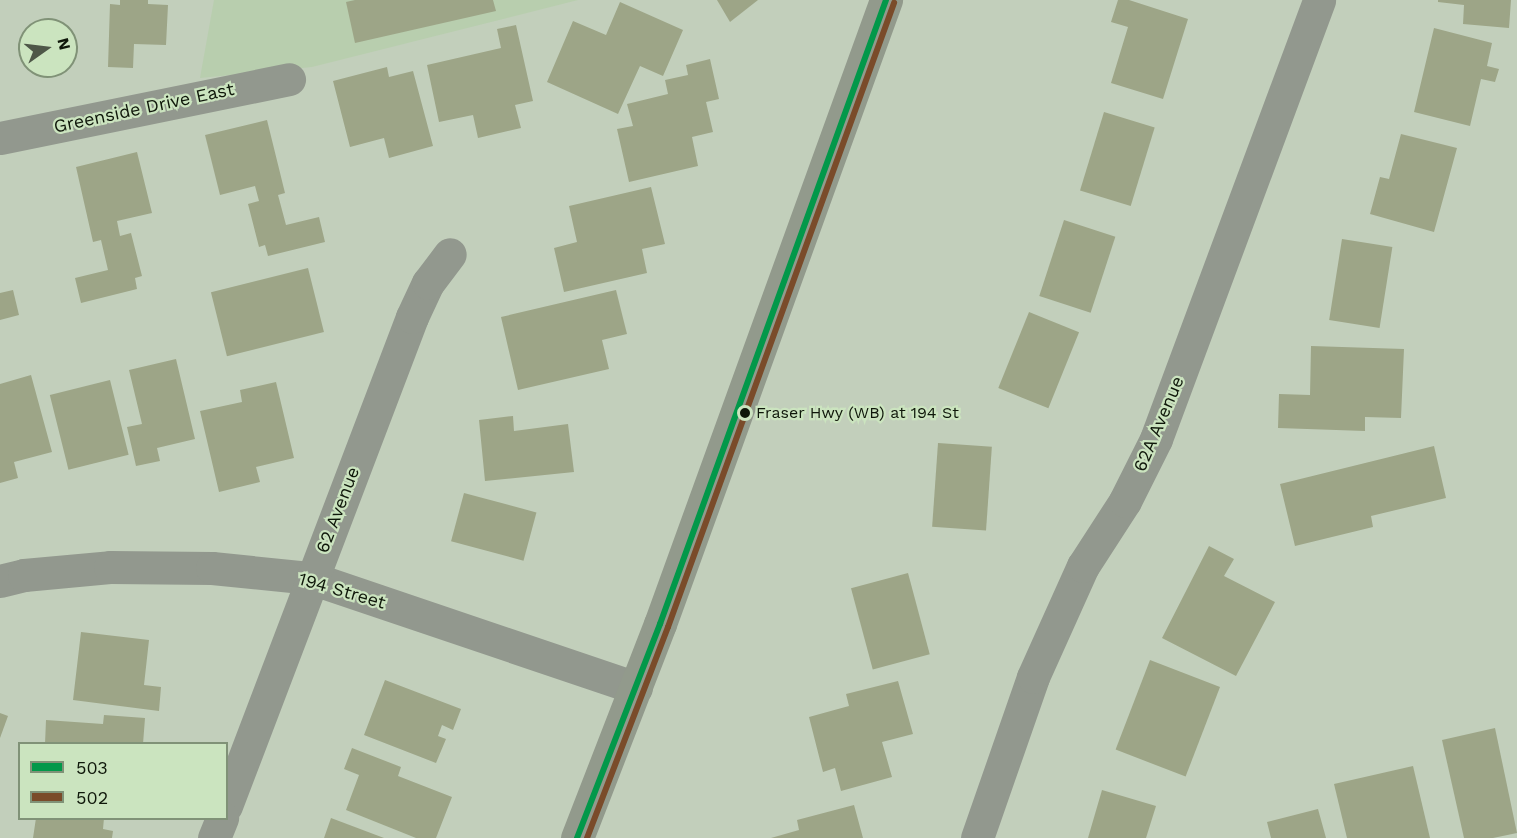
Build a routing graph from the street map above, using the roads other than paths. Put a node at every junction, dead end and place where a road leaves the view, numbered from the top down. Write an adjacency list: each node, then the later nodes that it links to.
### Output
1 (886, 0): 8 (main road)
2 (1319, 0): 13 (street, 62A Avenue)
3 (289, 79): 4 (street, Greenside Drive East)
4 (0, 138)
5 (450, 254): 6 (street, 62 Avenue)
6 (311, 578): 7 (street, 194 Street); 8 (street, 194 Street); 9 (street, 62 Avenue)
7 (0, 581)
8 (636, 688): 12 (main road)
9 (228, 801)
10 (222, 820): 11 (street)
11 (214, 838)
12 (577, 838)
13 (977, 838)

